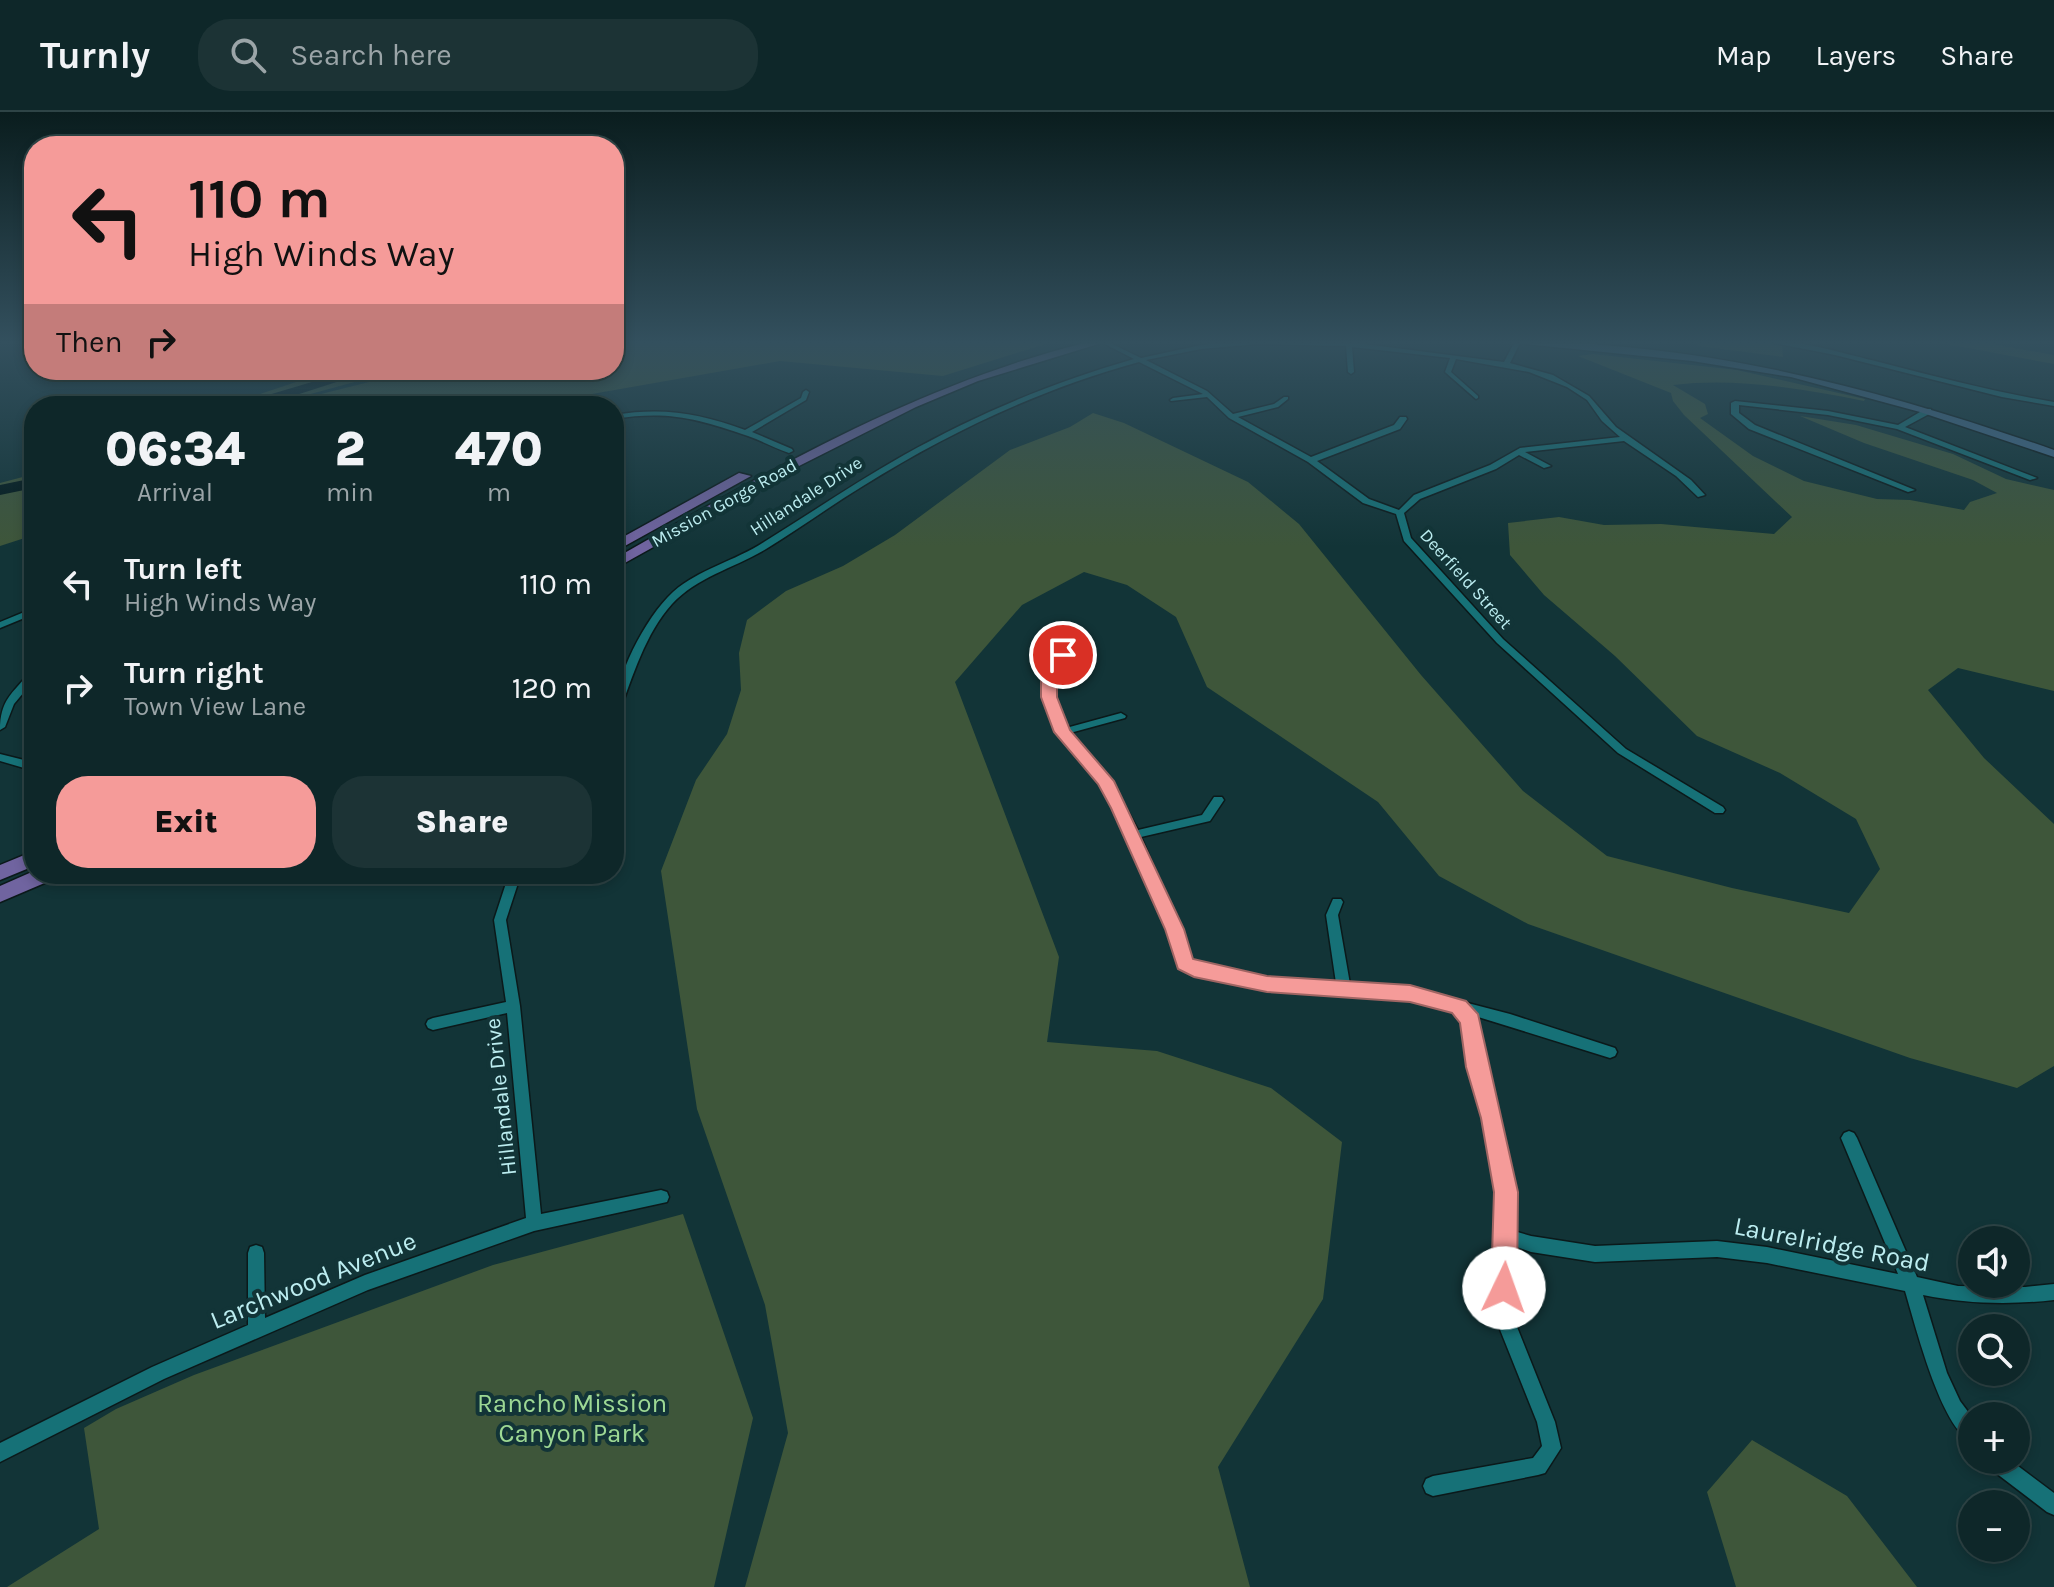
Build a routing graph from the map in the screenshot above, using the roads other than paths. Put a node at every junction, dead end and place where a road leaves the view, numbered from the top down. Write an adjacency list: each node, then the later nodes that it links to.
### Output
1 (785, 410): 16 (street)
2 (871, 410): 18 (main road, Mission Gorge Road)
3 (900, 410): 28 (main road, Mission Gorge Road)
4 (1001, 410): 33 (street, Hillandale Drive)
5 (1225, 410): 13 (street, Deerfield Street)
6 (1259, 410): 13 (street)
7 (1598, 410): 17 (street, Hillandale Drive)
8 (1734, 410): 24 (street)
9 (1803, 410): 15 (street)
10 (1924, 410): 11 (main road)
11 (1928, 411): 15 (street); 20 (main road)
12 (624, 415): 16 (street)
13 (1232, 416): 21 (street, Deerfield Street)
14 (1403, 419): 21 (street)
15 (1899, 427): 23 (street)
16 (745, 433): 18 (street)
17 (1626, 439): 19 (street); 25 (street, Hillandale Drive)
18 (789, 451): 27 (main road, Mission Gorge Road)
19 (1519, 452): 22 (street); 26 (street)
20 (2054, 454)
21 (1311, 460): 26 (street, Deerfield Street)
22 (1547, 466)
23 (2033, 478)
24 (1911, 490)
25 (1701, 495)
26 (1400, 513): 40 (street, Deerfield Street)
27 (624, 542)
28 (624, 560)
29 (24, 615): 30 (street)
30 (0, 625)
31 (1076, 633): 36 (street)
32 (24, 686): 35 (street)
33 (624, 688)
34 (1121, 716): 36 (street)
35 (0, 727)
36 (1062, 732): 41 (street)
37 (0, 757): 38 (street)
38 (24, 764)
39 (1218, 800): 41 (street)
40 (1719, 810)
41 (1133, 835): 48 (street)
42 (24, 862): 43 (main road)
43 (0, 873)
44 (24, 884): 46 (main road)
45 (512, 884): 50 (street, Hillandale Drive)
46 (0, 894)
47 (1337, 902): 48 (street)
48 (1344, 990): 49 (street)
49 (1451, 1004): 52 (street); 56 (street)
50 (513, 1006): 51 (street); 55 (street, Hillandale Drive)
51 (433, 1024)
52 (1610, 1052)
53 (1849, 1138): 58 (street)
54 (661, 1197): 55 (street, Larchwood Avenue)
55 (534, 1223): 60 (street, Larchwood Avenue)
56 (1507, 1236): 58 (street, Laurelridge Road); 64 (street)
57 (256, 1253): 60 (street)
58 (1912, 1286): 59 (street, Laurelridge Road); 61 (street)
59 (2054, 1292)
60 (257, 1329): 62 (street, Larchwood Avenue)
61 (1958, 1413)
62 (0, 1453)
63 (2013, 1474): 65 (street)
64 (1433, 1486)
65 (2054, 1505)

